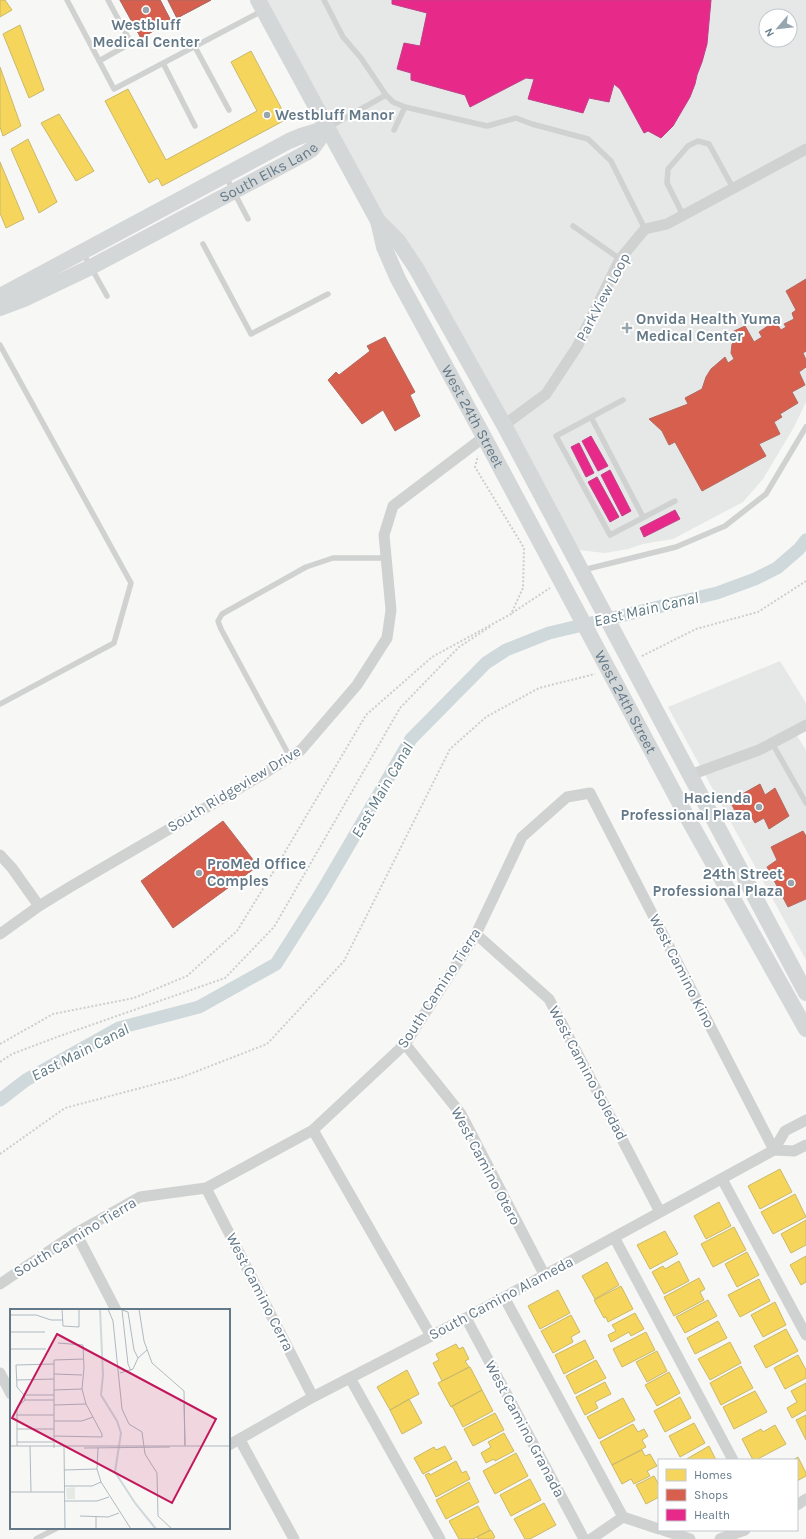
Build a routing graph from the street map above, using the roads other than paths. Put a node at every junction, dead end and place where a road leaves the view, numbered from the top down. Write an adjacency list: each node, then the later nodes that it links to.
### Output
1 (67, 0): 6 (lane)
2 (108, 0): 6 (lane)
3 (324, 0): 8 (lane)
4 (261, 5): 5 (lane); 12 (main road, West 24th Street)
5 (195, 47): 7 (lane); 10 (lane)
6 (99, 61): 7 (lane)
7 (163, 63): 11 (lane)
8 (386, 95): 9 (lane); 12 (lane)
9 (405, 107): 13 (lane); 22 (lane)
10 (229, 110)
11 (196, 126)
12 (328, 128): 15 (main road, South Elks Lane); 17 (main road, South Elks Lane); 20 (main road, West 24th Street)
13 (394, 130)
14 (806, 149): 16 (street)
15 (225, 175): 17 (lane); 24 (main road, South Elks Lane)
16 (733, 188): 18 (street); 18 (lane)
17 (234, 192): 19 (lane); 26 (main road, South Elks Lane)
18 (684, 215): 22 (street)
19 (248, 219)
20 (378, 221): 34 (main road, West 24th Street); 36 (main road, West 24th Street)
21 (573, 226): 25 (lane)
22 (645, 229): 25 (street, ParkView Loop)
23 (203, 244): 27 (lane)
24 (82, 252): 26 (lane); 28 (main road, South Elks Lane)
25 (620, 259): 34 (street, ParkView Loop)
26 (91, 268): 29 (lane); 30 (main road, South Elks Lane)
27 (328, 294)
28 (0, 296)
29 (107, 296)
30 (0, 308)
31 (0, 345): 42 (lane)
32 (623, 400): 33 (lane)
33 (591, 417): 38 (lane); 38 (lane)
34 (504, 425): 36 (main road); 40 (main road, West 24th Street)
35 (806, 427): 40 (lane)
36 (484, 437): 39 (street, South Ridgeview Drive); 41 (main road, West 24th Street)
37 (675, 500): 38 (lane)
38 (643, 518)
39 (385, 558): 45 (street, South Ridgeview Drive); 45 (lane)
40 (581, 571): 46 (main road, West 24th Street)
41 (626, 702): 46 (main road); 54 (main road, West 24th Street)
42 (0, 704)
43 (806, 725): 44 (street)
44 (772, 743): 46 (street); 48 (lane)
45 (290, 758): 50 (street, South Ridgeview Drive)
46 (690, 775): 53 (main road, West 24th Street)
47 (590, 793): 52 (street, South Camino Tierra); 59 (street, West Camino Kino)
48 (806, 803)
49 (0, 855): 50 (street)
50 (39, 906): 51 (street, South Ridgeview Drive)
51 (0, 934)
52 (476, 934): 55 (street, South Camino Tierra); 62 (street, West Camino Soledad)
53 (806, 993)
54 (806, 1029)
55 (405, 1044): 57 (street, South Camino Tierra); 65 (street, West Camino Otero)
56 (806, 1120): 59 (street)
57 (313, 1130): 61 (street, South Camino Tierra); 71 (street)
58 (806, 1145): 59 (street, South Camino Alameda)
59 (774, 1150): 60 (street, South Camino Alameda)
60 (722, 1179): 62 (street, South Camino Alameda); 70 (street)
61 (206, 1188): 63 (street, South Camino Tierra); 75 (street, West Camino Cerra)
62 (660, 1212): 64 (street, South Camino Alameda)
63 (76, 1233): 66 (street, South Camino Tierra); 68 (street)
64 (614, 1237): 65 (street, South Camino Alameda); 78 (street)
65 (544, 1274): 67 (street, South Camino Alameda)
66 (0, 1284)
67 (504, 1297): 69 (street, South Camino Alameda); 79 (street)
68 (115, 1309)
69 (466, 1318): 71 (street, South Camino Alameda); 87 (street, West Camino Granada)
70 (806, 1335)
71 (431, 1336): 73 (street, South Camino Alameda)
72 (0, 1373): 74 (street)
73 (350, 1378): 75 (street, South Camino Alameda); 86 (street)
74 (10, 1392)
75 (313, 1397): 76 (street, South Camino Alameda)
76 (240, 1440): 77 (street, South Camino Alameda); 85 (street)
77 (230, 1445)
78 (732, 1459)
79 (623, 1517): 81 (street); 88 (street)
80 (55, 1529): 84 (lane)
81 (658, 1529)
82 (665, 1531): 89 (street)
83 (742, 1531): 90 (street)
84 (36, 1539)
85 (294, 1539)
86 (440, 1539)
87 (584, 1539)
88 (591, 1539)
89 (690, 1539)
90 (720, 1539)

